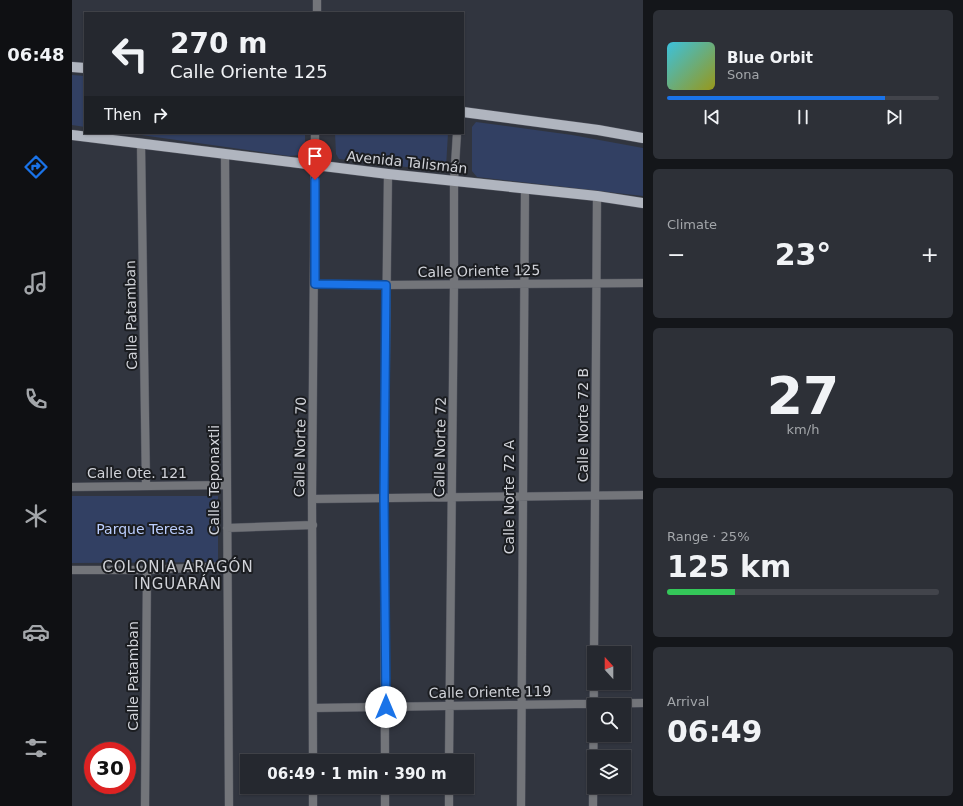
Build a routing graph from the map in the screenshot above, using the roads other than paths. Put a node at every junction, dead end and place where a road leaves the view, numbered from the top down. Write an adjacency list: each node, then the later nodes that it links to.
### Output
1 (317, 0): 2 (street)
2 (317, 12)
3 (72, 67): 4 (main road)
4 (84, 68)
5 (464, 112): 9 (main road)
6 (315, 134): 12 (street, Calle Norte 70)
7 (457, 134): 14 (street, Calle Norte 72)
8 (72, 135): 10 (main road, Avenida Talismán)
9 (643, 138)
10 (141, 144): 11 (main road, Avenida Talismán); 24 (street, Calle Patamban)
11 (224, 154): 12 (main road, Avenida Talismán); 25 (street, Calle Teponaxtli)
12 (315, 165): 13 (main road, Avenida Talismán); 21 (street, Calle Norte 70)
13 (388, 174): 14 (main road, Avenida Talismán); 23 (street)
14 (454, 181): 15 (main road, Avenida Talismán); 22 (street, Calle Norte 72)
15 (525, 189): 16 (main road, Avenida Talismán); 18 (street, Calle Norte 72 A)
16 (597, 196): 17 (main road, Avenida Talismán); 19 (street, Calle Norte 72 B)
17 (643, 203)
18 (523, 283): 19 (street, Calle Oriente 125); 22 (street, Calle Oriente 125); 29 (street, Calle Norte 72 A)
19 (597, 283): 20 (street, Calle Oriente 125); 27 (street, Calle Norte 72 B)
20 (643, 283)
21 (315, 284): 23 (street, Calle Oriente 125); 32 (street, Calle Norte 70)
22 (454, 284): 23 (street, Calle Oriente 125); 31 (street, Calle Norte 72)
23 (386, 285): 30 (street)
24 (146, 486): 25 (street, Calle Ote. 121); 26 (street, Calle Ote. 121)
25 (227, 486): 34 (street, Calle Teponaxtli)
26 (72, 487)
27 (595, 495): 28 (street); 29 (street); 38 (street, Calle Norte 72 B)
28 (643, 495)
29 (522, 496): 31 (street); 42 (street, Calle Norte 72 A)
30 (384, 497): 31 (street); 32 (street); 44 (street)
31 (452, 497): 43 (street, Calle Norte 72)
32 (312, 499): 33 (street, Calle Norte 70)
33 (313, 525): 34 (street); 45 (street, Calle Norte 70)
34 (227, 528): 35 (street, Calle Teponaxtli)
35 (227, 566): 37 (street); 54 (street, Calle Teponaxtli)
36 (72, 570): 37 (street)
37 (147, 570): 53 (street, Calle Patamban)
38 (594, 646)
39 (631, 703): 40 (street, Calle Oriente 119)
40 (643, 703)
41 (587, 704): 42 (street, Calle Oriente 119)
42 (522, 705): 43 (street, Calle Oriente 119); 58 (street, Calle Norte 72 A)
43 (450, 706): 44 (street, Calle Oriente 119); 49 (street, Calle Norte 72)
44 (386, 707): 45 (street, Calle Oriente 119); 48 (street)
45 (313, 708): 47 (street, Calle Norte 70)
46 (594, 742): 59 (street)
47 (313, 754)
48 (386, 754)
49 (450, 754)
50 (313, 794): 55 (street)
51 (385, 794): 56 (street)
52 (449, 794): 57 (street)
53 (145, 806)
54 (229, 806)
55 (313, 806)
56 (385, 806)
57 (449, 806)
58 (521, 806)
59 (593, 806)

